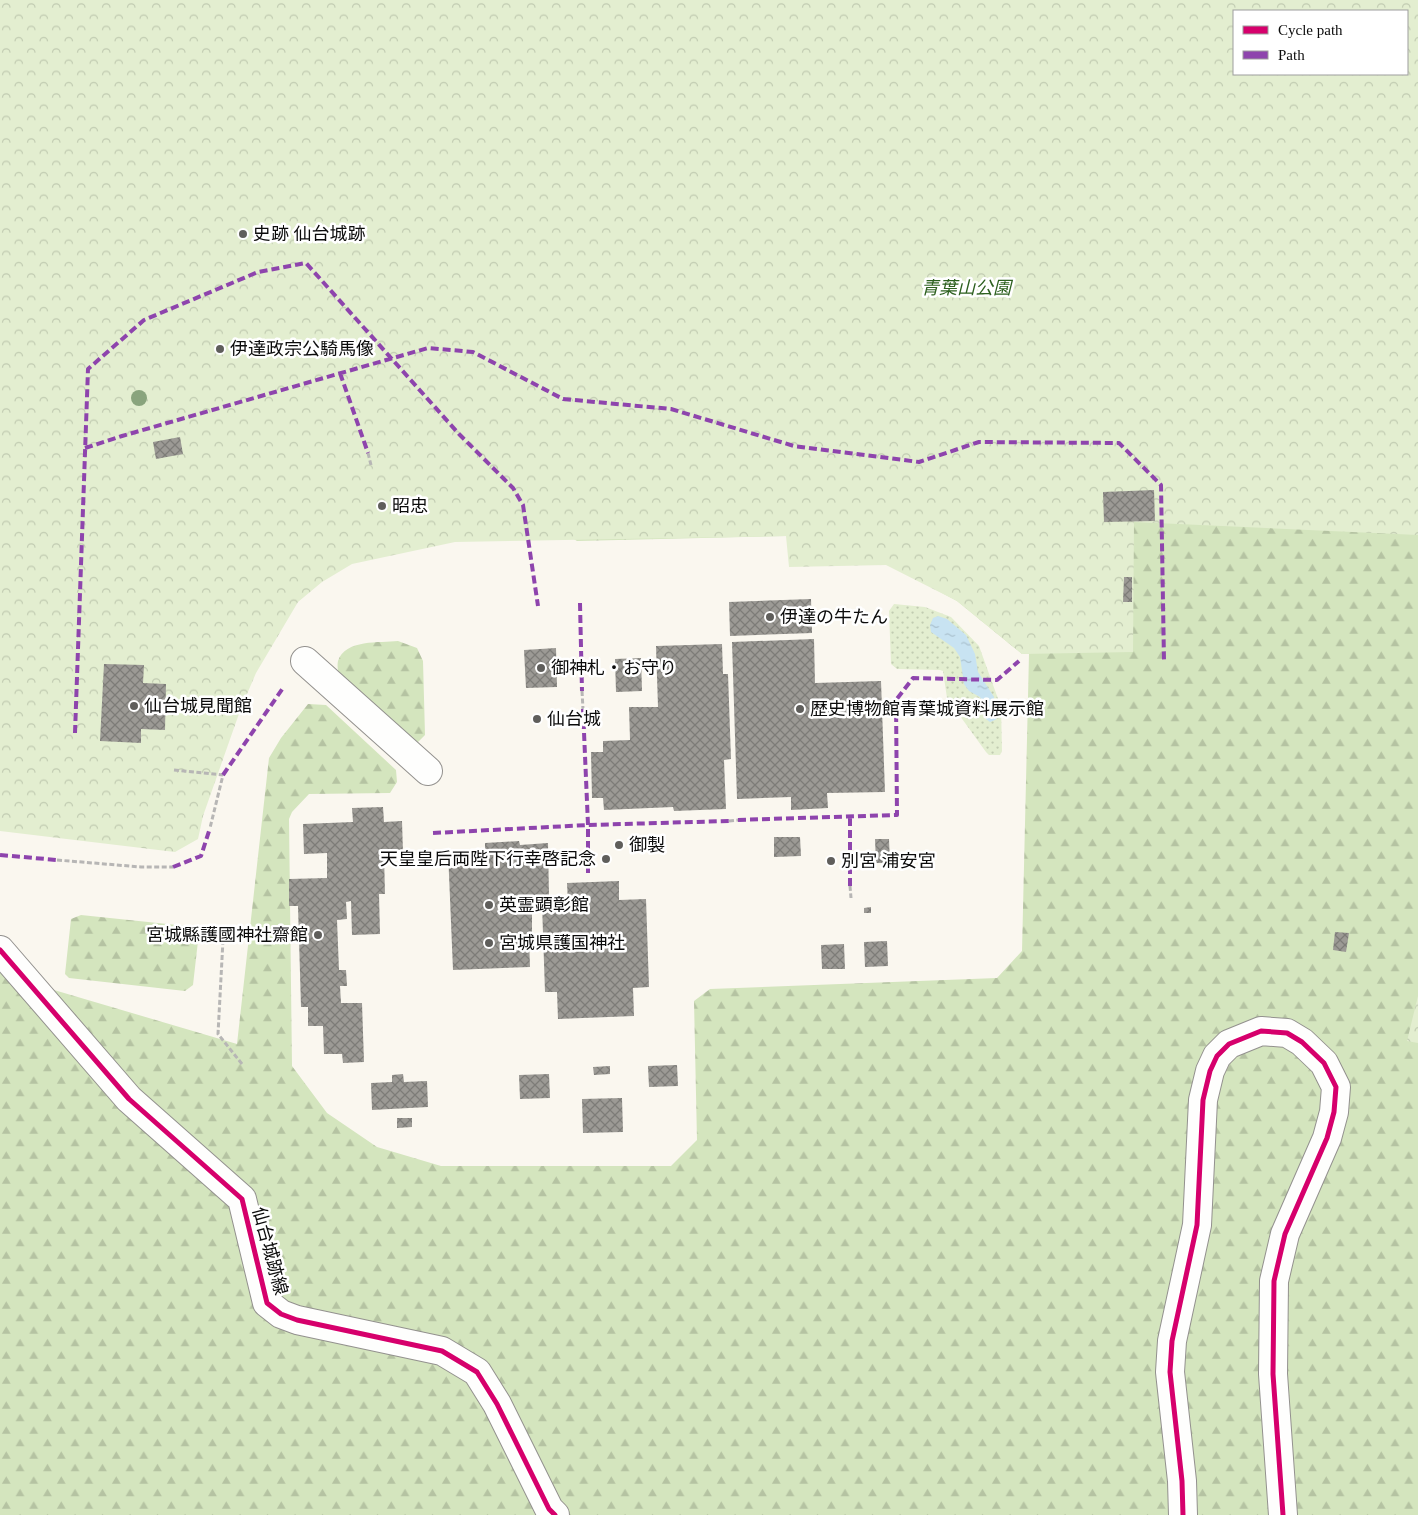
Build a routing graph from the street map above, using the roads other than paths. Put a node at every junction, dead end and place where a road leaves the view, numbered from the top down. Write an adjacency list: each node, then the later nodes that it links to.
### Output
1 (305, 661): 2 (street)
2 (428, 772)
3 (0, 950): 4 (street, 仙台城跡線)
4 (555, 1515)
5 (1182, 1515): 6 (street)
6 (1283, 1515)

